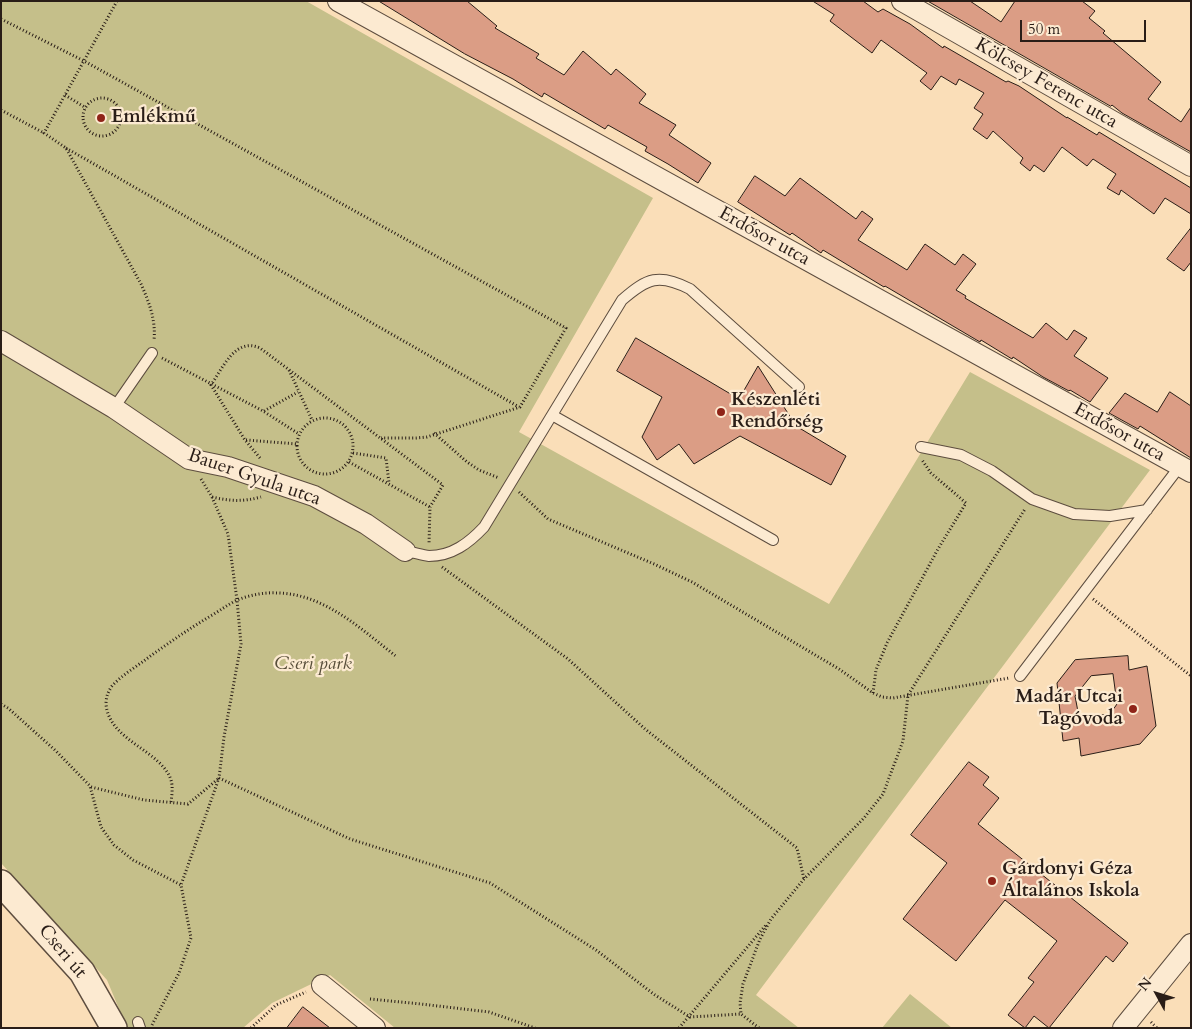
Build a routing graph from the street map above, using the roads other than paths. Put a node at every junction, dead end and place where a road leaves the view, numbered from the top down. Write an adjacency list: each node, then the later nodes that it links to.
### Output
1 (338, 1): 10 (street, Erdősor utca)
2 (902, 1): 3 (street, Kölcsey Ferenc utca)
3 (1191, 166)
4 (1, 341): 7 (street, Bauer Gyula utca)
5 (152, 353): 7 (lane)
6 (799, 387): 8 (lane)
7 (114, 408): 13 (street, Bauer Gyula utca)
8 (552, 415): 12 (lane); 13 (lane)
9 (921, 447): 11 (lane)
10 (1186, 469): 11 (lane)
11 (1146, 510): 14 (lane)
12 (773, 540)
13 (405, 551)
14 (1020, 676)
15 (1, 883): 18 (street, Cseri út)
16 (1191, 944): 20 (street)
17 (329, 991): 19 (street)
18 (114, 1028)
19 (375, 1028)
20 (1123, 1028)

